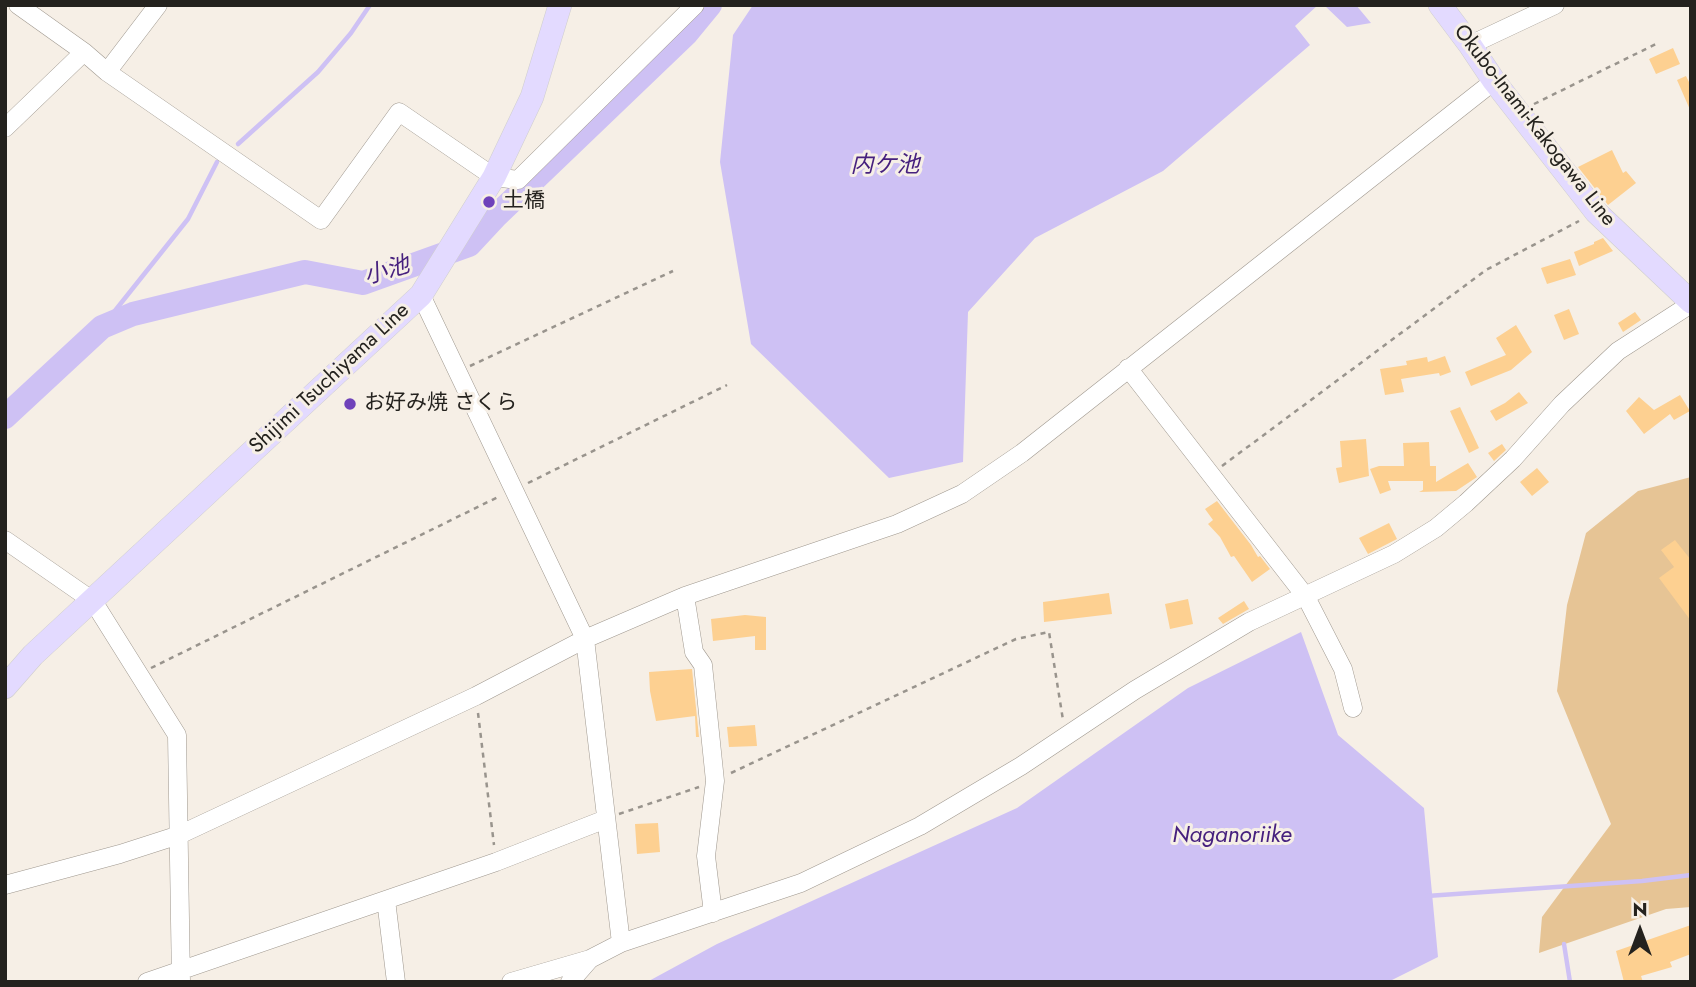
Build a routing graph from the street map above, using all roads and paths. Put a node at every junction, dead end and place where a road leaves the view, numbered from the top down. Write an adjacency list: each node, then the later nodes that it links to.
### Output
1 (18, 5): 9 (street)
2 (158, 5): 10 (street)
3 (560, 5): 14 (main road, Shijimi Tsuchiyama Line)
4 (695, 5): 14 (street)
5 (1440, 5): 7 (main road, Okubo-Inami-Kakogawa Line)
6 (1555, 5): 7 (street)
7 (1470, 44): 11 (main road, Okubo-Inami-Kakogawa Line)
8 (1656, 44): 12 (path)
9 (84, 52): 10 (street); 13 (street)
10 (107, 72): 14 (street)
11 (1494, 81): 12 (main road, Okubo-Inami-Kakogawa Line); 19 (street)
12 (1518, 112): 15 (main road, Okubo-Inami-Kakogawa Line)
13 (5, 128)
14 (494, 177): 17 (main road, Shijimi Tsuchiyama Line)
15 (1596, 212): 18 (main road, Okubo-Inami-Kakogawa Line); 22 (path)
16 (673, 271): 20 (path)
17 (421, 295): 20 (street); 27 (main road, Shijimi Tsuchiyama Line)
18 (1691, 303): 26 (street)
19 (1128, 368): 22 (street); 25 (street)
20 (458, 372): 23 (street)
21 (727, 386): 23 (path)
22 (1210, 474): 26 (street)
23 (514, 490): 28 (street); 29 (path)
24 (5, 540): 27 (street)
25 (685, 596): 28 (street); 34 (street)
26 (1306, 597): 32 (street); 33 (street)
27 (93, 601): 29 (street); 30 (main road, Shijimi Tsuchiyama Line)
28 (585, 639): 31 (street); 35 (street)
29 (139, 674): 36 (street)
30 (5, 687)
31 (476, 696): 36 (street); 37 (path)
32 (1353, 708)
33 (1065, 736): 34 (path); 40 (street)
34 (715, 781): 35 (path); 40 (street)
35 (606, 819): 37 (street); 41 (street)
36 (179, 835): 38 (street); 43 (street)
37 (496, 862): 39 (street)
38 (5, 885)
39 (386, 900): 43 (street); 45 (street)
40 (713, 913): 41 (street)
41 (621, 943): 42 (street)
42 (590, 960): 46 (street); 47 (street)
43 (182, 975): 44 (street)
44 (147, 982)
45 (396, 982)
46 (511, 982)
47 (570, 982)

